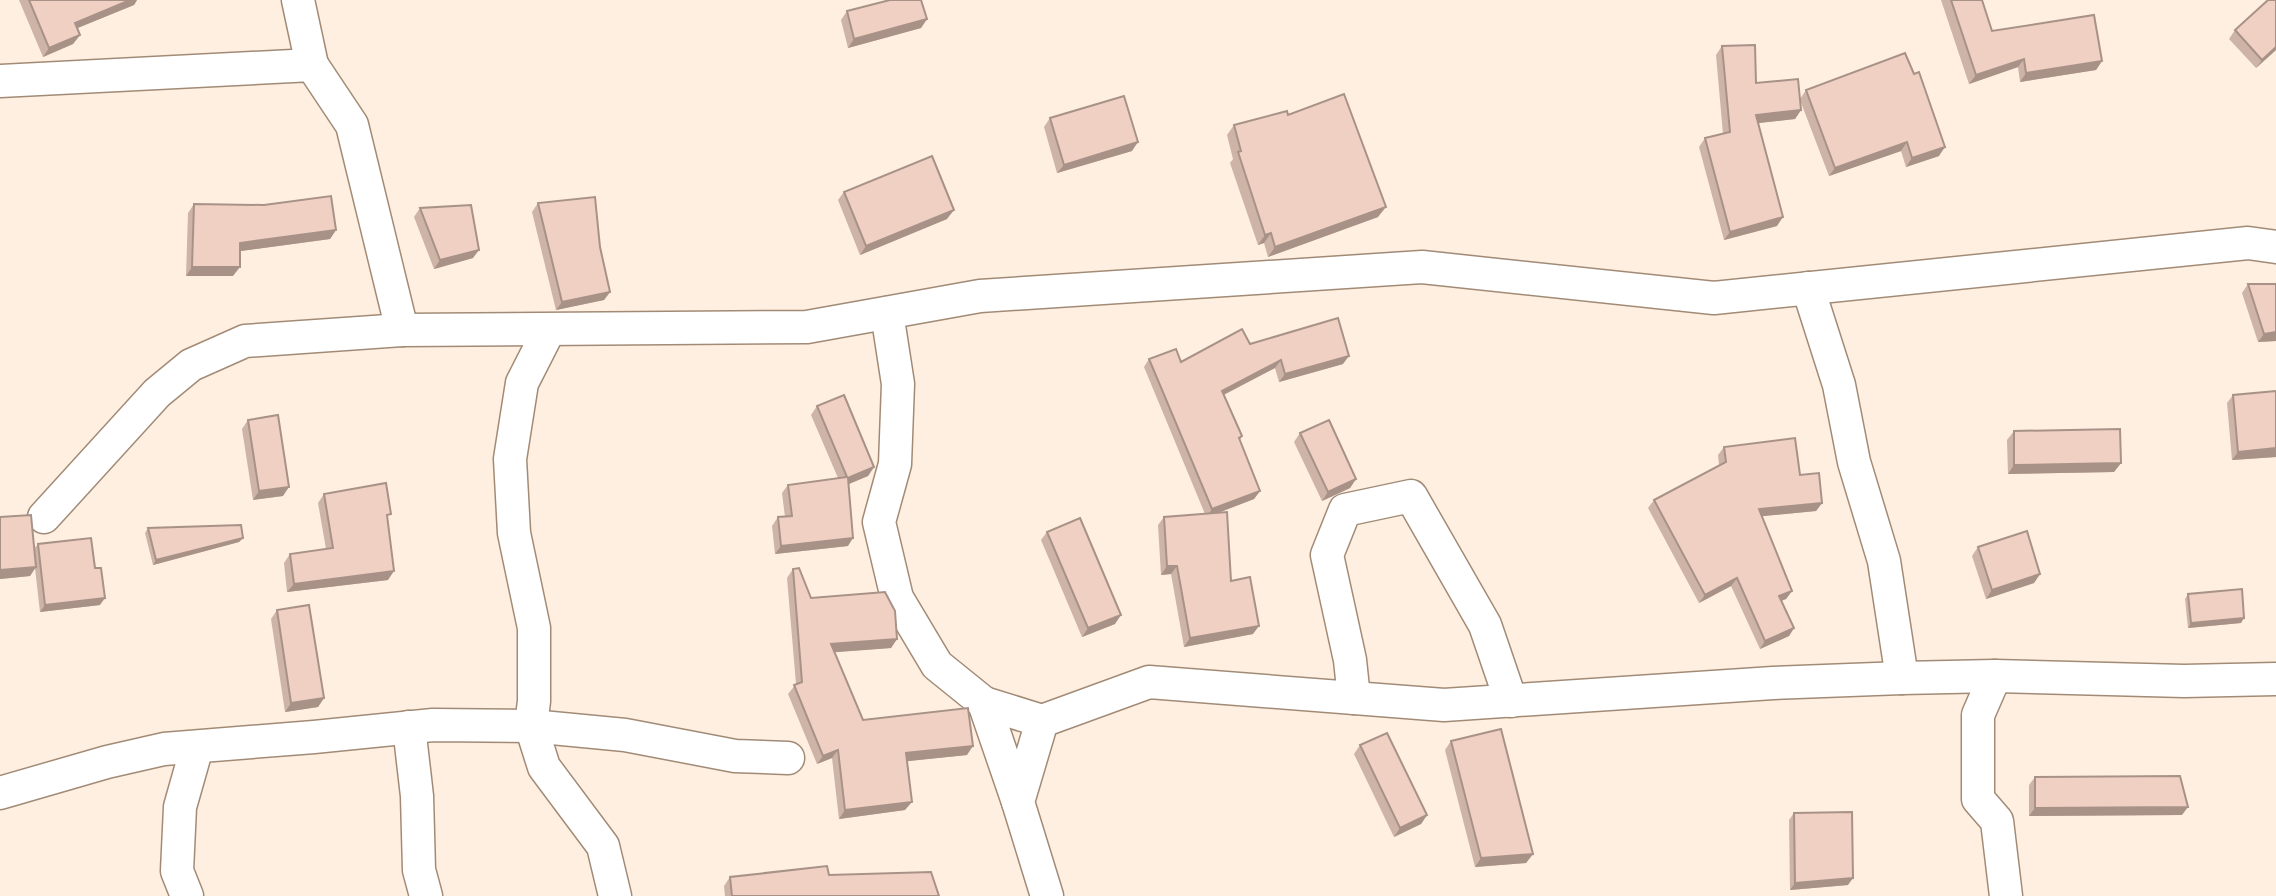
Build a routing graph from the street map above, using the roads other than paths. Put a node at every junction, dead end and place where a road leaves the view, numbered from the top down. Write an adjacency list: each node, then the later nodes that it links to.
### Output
1 (298, 0): 2 (street)
2 (312, 65): 3 (street); 7 (street)
3 (0, 81)
4 (2276, 247): 5 (street)
5 (1808, 288): 6 (street); 11 (street)
6 (887, 313): 8 (street); 15 (street)
7 (402, 330): 8 (street); 9 (street)
8 (549, 330): 17 (street)
9 (44, 517)
10 (1995, 676): 11 (street); 12 (street); 27 (street)
11 (1902, 678): 14 (street)
12 (2276, 679)
13 (1354, 698): 14 (street); 14 (street); 16 (street)
14 (1511, 701)
15 (984, 703): 16 (street); 22 (street)
16 (1042, 722): 22 (street)
17 (531, 726): 18 (street); 20 (street); 25 (street)
18 (409, 727): 19 (street); 24 (street)
19 (197, 747): 21 (street); 23 (street)
20 (788, 758)
21 (0, 793)
22 (1018, 802): 26 (street)
23 (187, 896)
24 (426, 896)
25 (615, 896)
26 (1047, 896)
27 (2006, 896)

